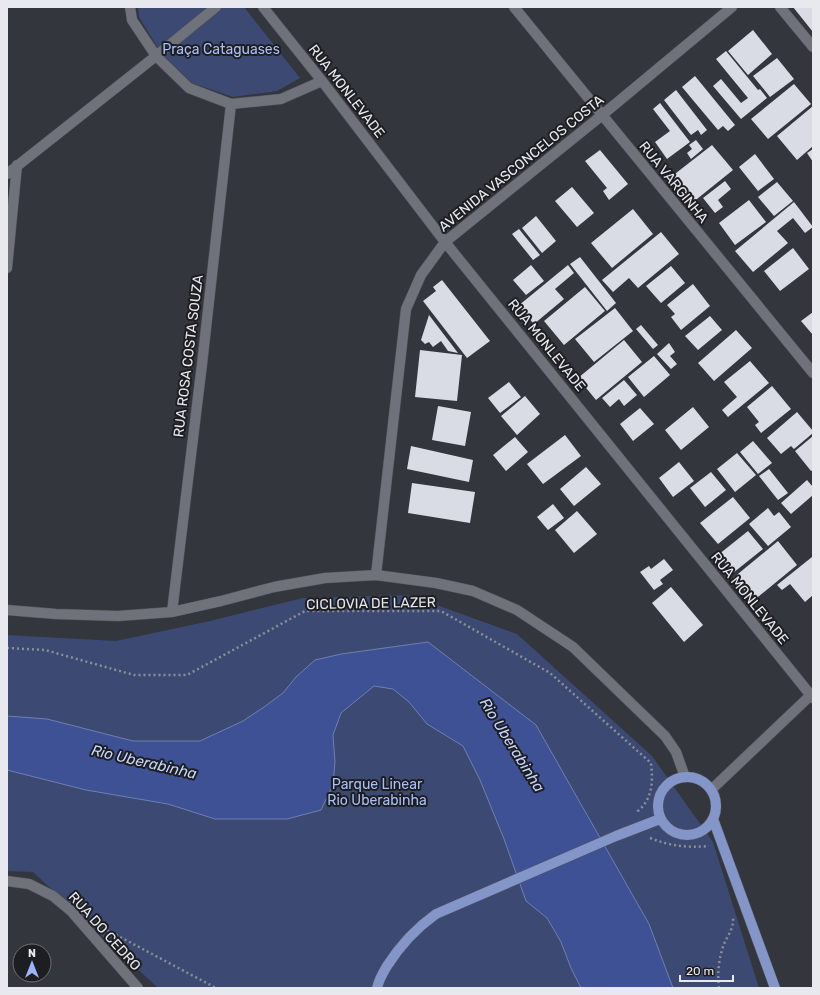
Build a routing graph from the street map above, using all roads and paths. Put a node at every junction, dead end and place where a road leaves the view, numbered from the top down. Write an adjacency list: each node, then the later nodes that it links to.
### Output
1 (130, 7): 8 (street)
2 (216, 7): 8 (street)
3 (263, 7): 9 (street, RUA MONLEVADE)
4 (514, 7): 11 (street, RUA VARGINHA)
5 (732, 7): 11 (street, AVENIDA VASCONCELOS COSTA)
6 (780, 7): 7 (street)
7 (813, 47)
8 (156, 56): 10 (street); 12 (street)
9 (322, 81): 10 (street); 14 (street, RUA MONLEVADE)
10 (231, 104): 19 (street, RUA ROSA COSTA SOUZA)
11 (602, 116): 14 (street, AVENIDA VASCONCELOS COSTA); 16 (street, RUA VARGINHA)
12 (12, 165): 13 (street); 15 (street)
13 (7, 174)
14 (445, 242): 17 (street, AVENIDA VASCONCELOS COSTA); 21 (street, RUA MONLEVADE)
15 (7, 268)
16 (813, 374)
17 (376, 575): 19 (street); 22 (street)
18 (7, 610): 19 (street)
19 (172, 612)
20 (7, 648): 26 (path, CICLOVIA DE LAZER)
21 (812, 695): 23 (street)
22 (685, 777): 23 (main road); 24 (main road)
23 (711, 790): 25 (main road)
24 (660, 819): 25 (main road); 26 (main road)
25 (714, 819): 31 (main road)
26 (644, 825): 27 (path, CICLOVIA DE LAZER); 34 (main road)
27 (712, 846)
28 (7, 881): 32 (street, RUA DO CEDRO)
29 (733, 915): 35 (path)
30 (105, 929): 33 (path)
31 (773, 983): 36 (street)
32 (138, 988)
33 (216, 988)
34 (377, 988)
35 (719, 988)
36 (780, 988)

